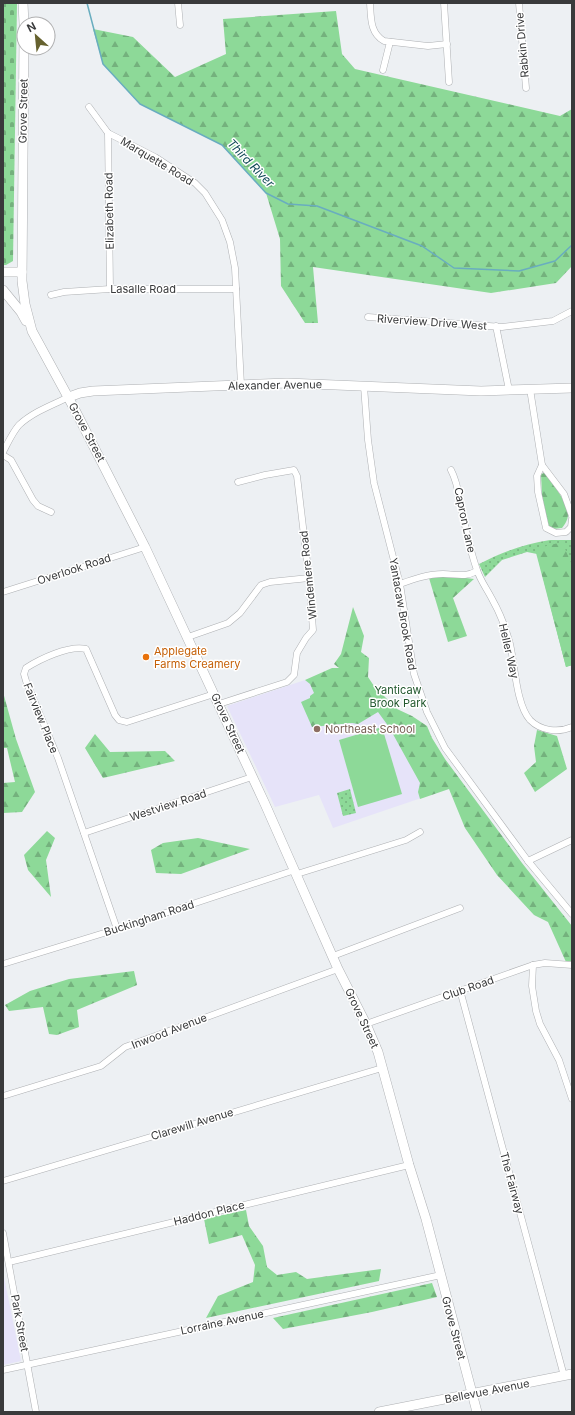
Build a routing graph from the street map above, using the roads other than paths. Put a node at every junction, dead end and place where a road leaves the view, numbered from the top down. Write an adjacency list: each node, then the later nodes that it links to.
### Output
1 (24, 3): 6 (main road)
2 (178, 3): 7 (street)
3 (370, 3): 8 (street)
4 (444, 3): 9 (street)
5 (519, 3): 13 (street, Rabkin Drive)
6 (24, 16)
7 (180, 25)
8 (390, 42): 9 (street); 11 (street)
9 (447, 44): 12 (street)
10 (24, 56): 17 (main road, Grove Street)
11 (383, 70)
12 (449, 82)
13 (526, 88)
14 (89, 107): 15 (street, Marquette Road)
15 (108, 132): 18 (street, Elizabeth Road); 19 (street, Marquette Road)
16 (3, 272): 17 (main road)
17 (22, 272): 25 (main road, Grove Street)
18 (110, 289): 19 (street, Lasalle Road); 21 (street, Lasalle Road)
19 (236, 289): 26 (street, Marquette Road)
20 (3, 290): 25 (main road)
21 (50, 295)
22 (572, 311): 24 (street, Riverview Drive West)
23 (368, 318): 24 (street, Riverview Drive West)
24 (496, 326): 29 (street)
25 (32, 331): 31 (main road, Grove Street)
26 (241, 385): 27 (main road, Alexander Avenue); 31 (main road, Alexander Avenue)
27 (364, 386): 29 (main road, Alexander Avenue); 41 (street, Yantacaw Brook Road)
28 (572, 388): 30 (main road, Alexander Avenue)
29 (509, 390): 30 (main road, Alexander Avenue)
30 (530, 390): 33 (street)
31 (69, 397): 32 (street, Alexander Avenue); 38 (main road, Grove Street)
32 (3, 453): 36 (street)
33 (542, 465): 37 (street); 37 (street)
34 (451, 470): 39 (street, Capron Lane)
35 (238, 482): 40 (street, Windemere Road)
36 (51, 512)
37 (572, 517)
38 (145, 546): 42 (street, Overlook Road); 43 (main road, Grove Street)
39 (477, 571): 41 (street); 46 (street, Heller Way)
40 (309, 578): 43 (street); 45 (street, Windemere Road)
41 (400, 584): 51 (street, Yantacaw Brook Road)
42 (3, 592)
43 (188, 636): 44 (main road, Grove Street)
44 (214, 694): 45 (main road, Grove Street); 49 (street, Fairview Place)
45 (219, 704): 47 (main road, Grove Street)
46 (572, 727)
47 (252, 777): 49 (street, Westview Road); 52 (main road, Grove Street)
48 (420, 832): 52 (street, Buckingham Road)
49 (84, 833): 55 (street, Fairview Place)
50 (572, 840): 51 (street)
51 (528, 860): 54 (street, Yantacaw Brook Road)
52 (296, 872): 55 (street, Buckingham Road); 56 (main road, Grove Street)
53 (460, 908): 56 (street)
54 (572, 914)
55 (117, 929): 57 (street, Buckingham Road)
56 (333, 956): 60 (main road, Grove Street)
57 (3, 964)
58 (534, 965): 59 (street, Club Road); 61 (street, Club Road); 65 (street)
59 (572, 965)
60 (338, 969): 62 (main road, Grove Street); 64 (street, Inwood Avenue)
61 (460, 990): 62 (street, Club Road); 73 (street, The Fairway)
62 (366, 1024): 63 (main road, Grove Street)
63 (382, 1068): 66 (main road, Grove Street); 67 (street, Clarewill Avenue)
64 (3, 1096)
65 (572, 1099)
66 (410, 1165): 69 (street, Haddon Place); 70 (main road, Grove Street)
67 (3, 1181)
68 (3, 1233): 69 (street, Park Street)
69 (9, 1262): 71 (street, Park Street)
70 (441, 1275): 71 (street, Lorraine Avenue); 74 (main road, Grove Street)
71 (27, 1364): 72 (street, Lorraine Avenue); 75 (street, Park Street)
72 (3, 1370)
73 (568, 1375): 74 (main road, Bellevue Avenue)
74 (472, 1394): 76 (main road, Bellevue Avenue); 77 (main road, Grove Street)
75 (36, 1412)
76 (379, 1412)
77 (477, 1412)

